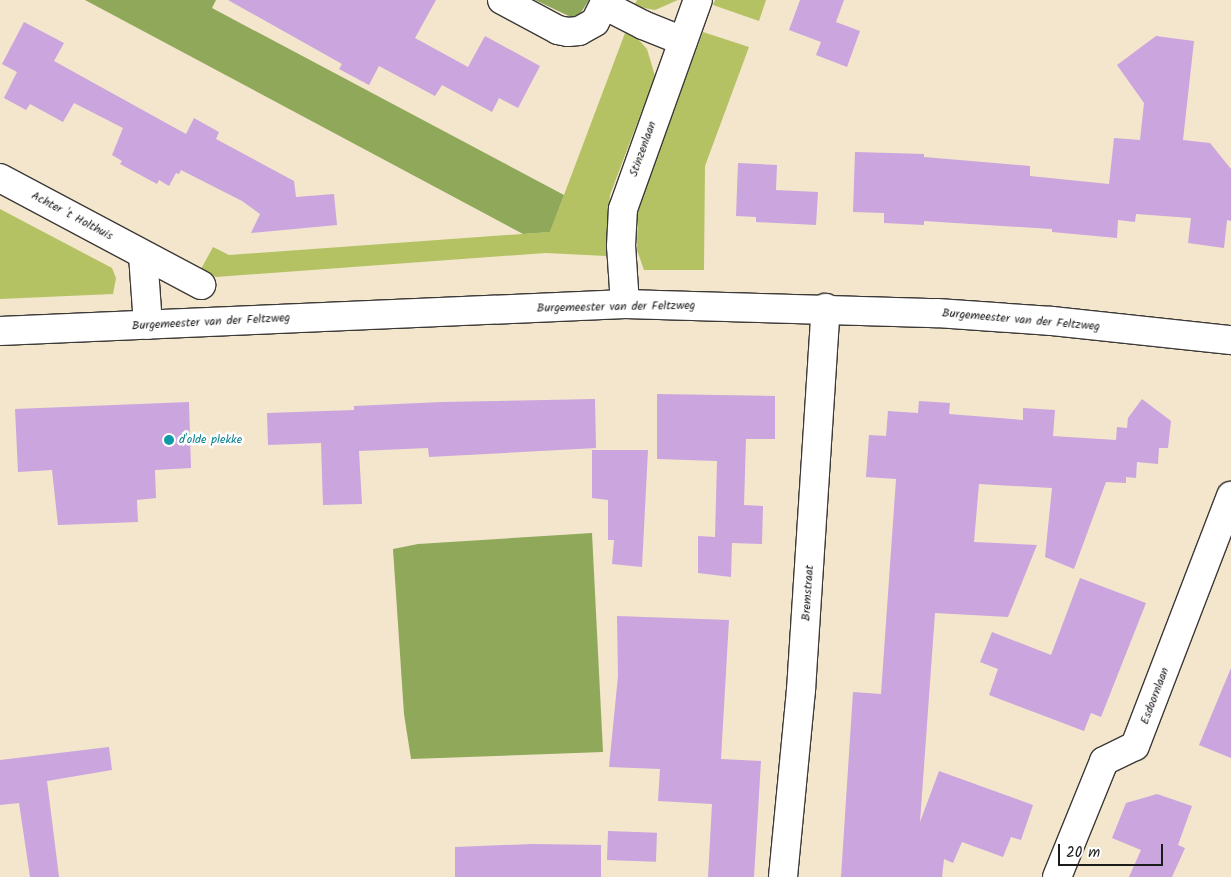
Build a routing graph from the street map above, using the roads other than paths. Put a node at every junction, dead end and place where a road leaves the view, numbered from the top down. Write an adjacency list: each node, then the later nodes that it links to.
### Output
1 (502, 0): 3 (street)
2 (698, 0): 4 (street, Stinzenlaan)
3 (605, 2): 4 (street)
4 (683, 41): 8 (street, Stinzenlaan)
5 (0, 178): 6 (street, Achter 't Holthuis)
6 (143, 255): 7 (street, Achter 't Holthuis); 10 (street)
7 (201, 285)
8 (625, 304): 9 (street, Burgemeester van der Feltzweg); 10 (street, Burgemeester van der Feltzweg)
9 (826, 308): 12 (street, Burgemeester van der Feltzweg); 14 (street, Bremstraat)
10 (148, 325): 11 (street, Burgemeester van der Feltzweg)
11 (0, 331)
12 (1231, 340)
13 (1231, 496): 15 (street, Esdoornlaan)
14 (783, 877)
15 (1058, 877)

